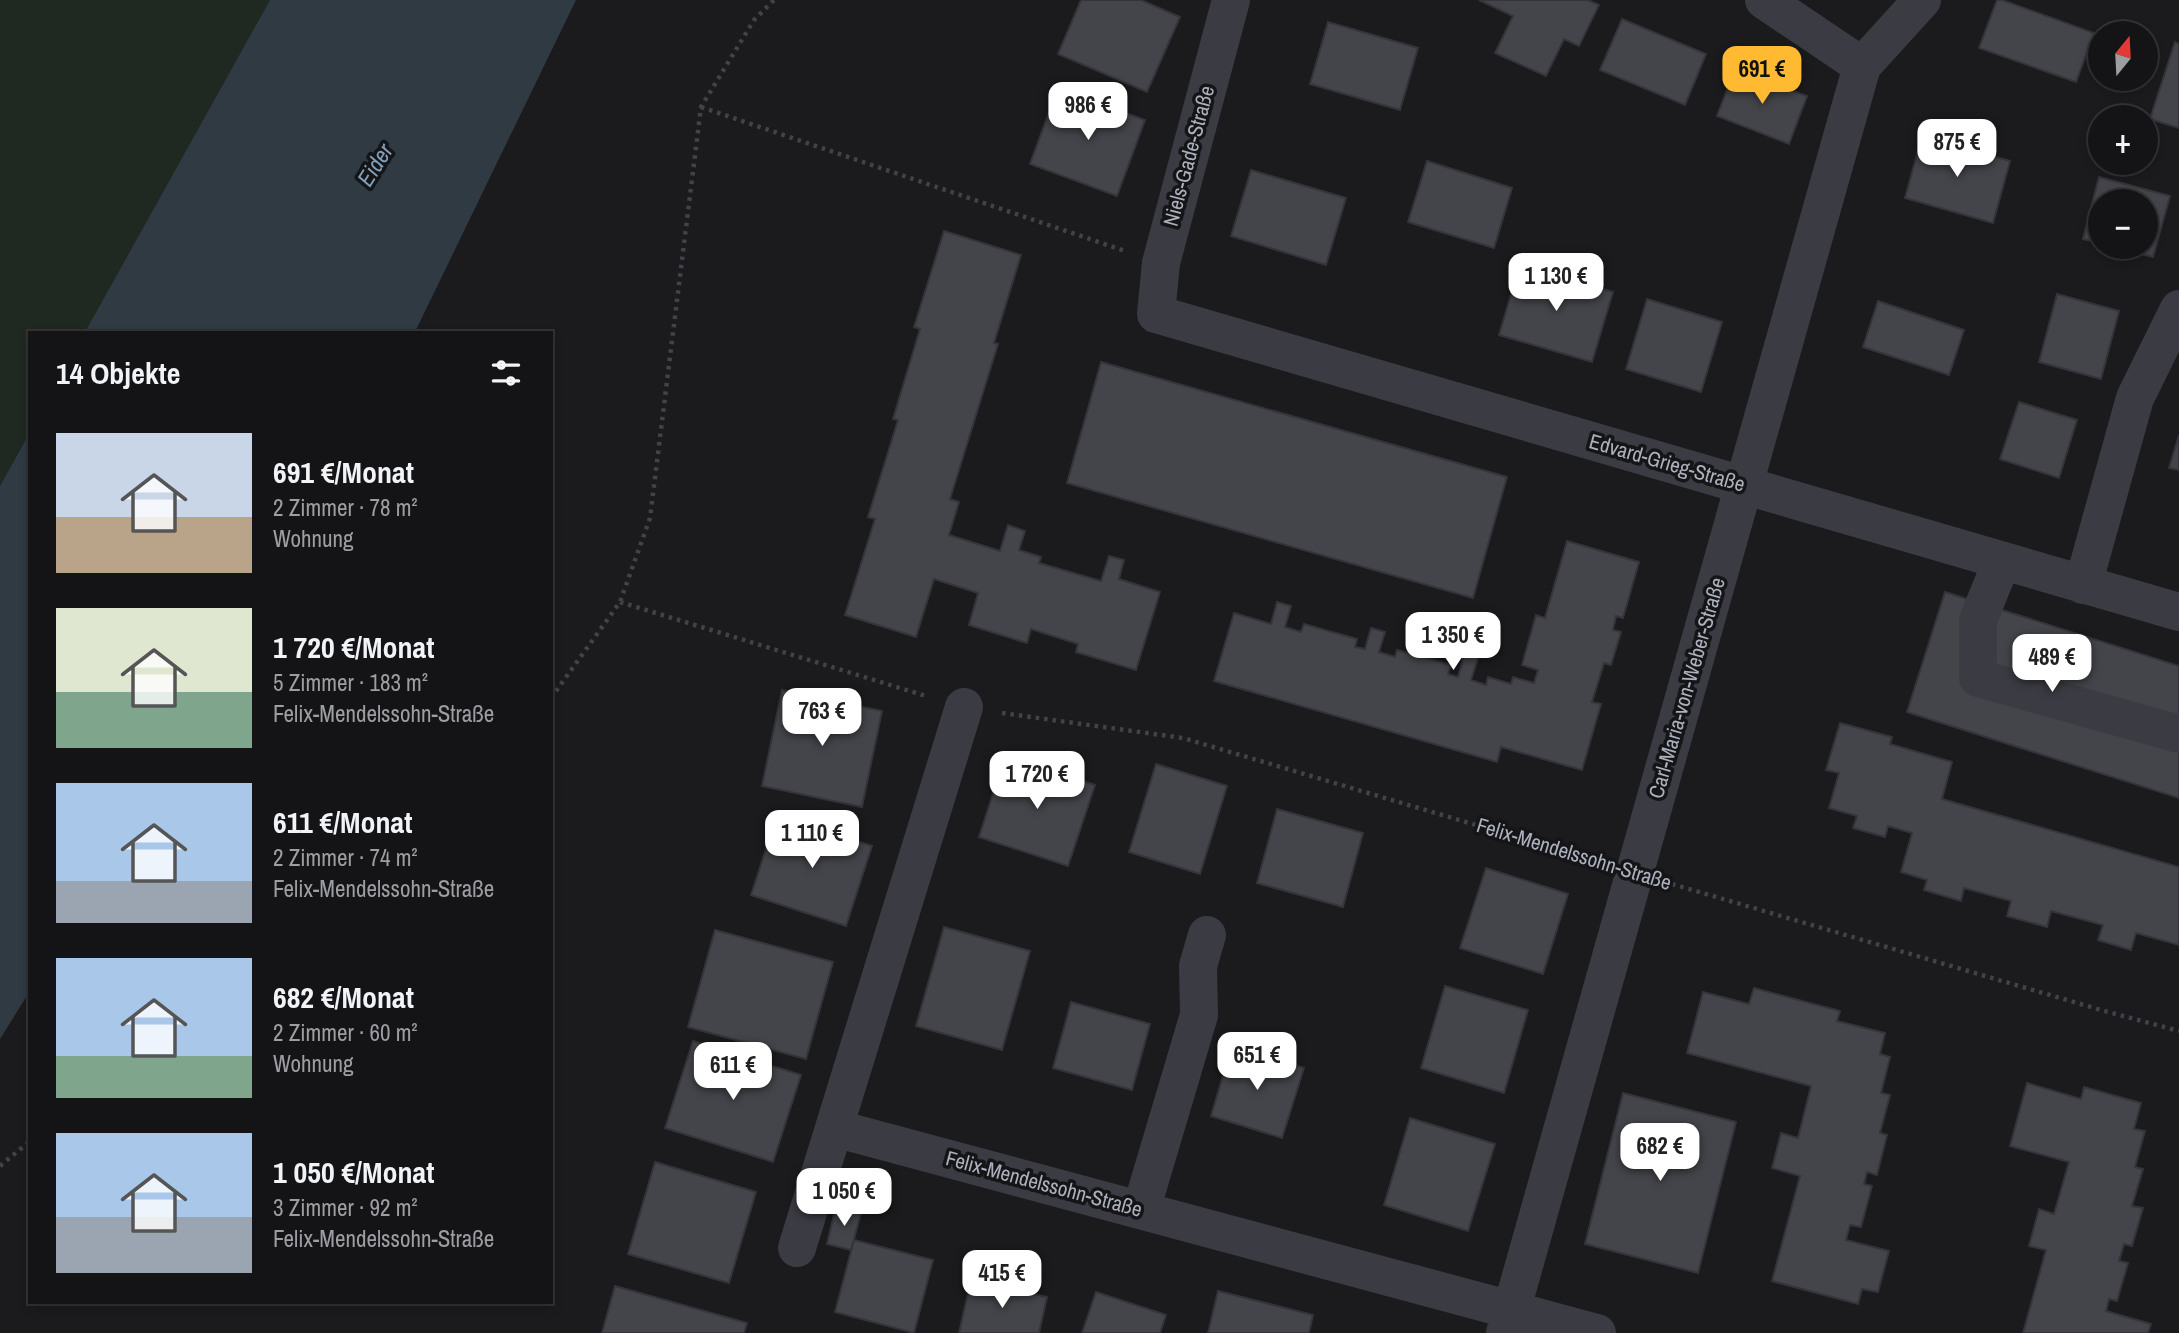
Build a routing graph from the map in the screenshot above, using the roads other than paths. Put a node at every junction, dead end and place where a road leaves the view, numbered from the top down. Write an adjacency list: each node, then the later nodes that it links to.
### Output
1 (1231, 0): 6 (street, Niels-Gade-Straße)
2 (1764, 0): 4 (street)
3 (1922, 0): 4 (street, Carl-Maria-von-Weber-Straße)
4 (1862, 66): 7 (street, Carl-Maria-von-Weber-Straße)
5 (2179, 309): 9 (street)
6 (1156, 314): 7 (street, Edvard-Grieg-Straße)
7 (1744, 486): 8 (street, Edvard-Grieg-Straße); 17 (street, Carl-Maria-von-Weber-Straße)
8 (2002, 561): 9 (street, Edvard-Grieg-Straße); 12 (street)
9 (2083, 585): 10 (street, Edvard-Grieg-Straße)
10 (2179, 612)
11 (964, 708): 14 (street)
12 (2179, 734)
13 (1207, 935): 15 (street)
14 (834, 1128): 15 (street, Felix-Mendelssohn-Straße); 16 (street)
15 (1141, 1210): 17 (street, Felix-Mendelssohn-Straße)
16 (797, 1248)
17 (1508, 1321): 18 (street, Felix-Mendelssohn-Straße)
18 (1597, 1333)

